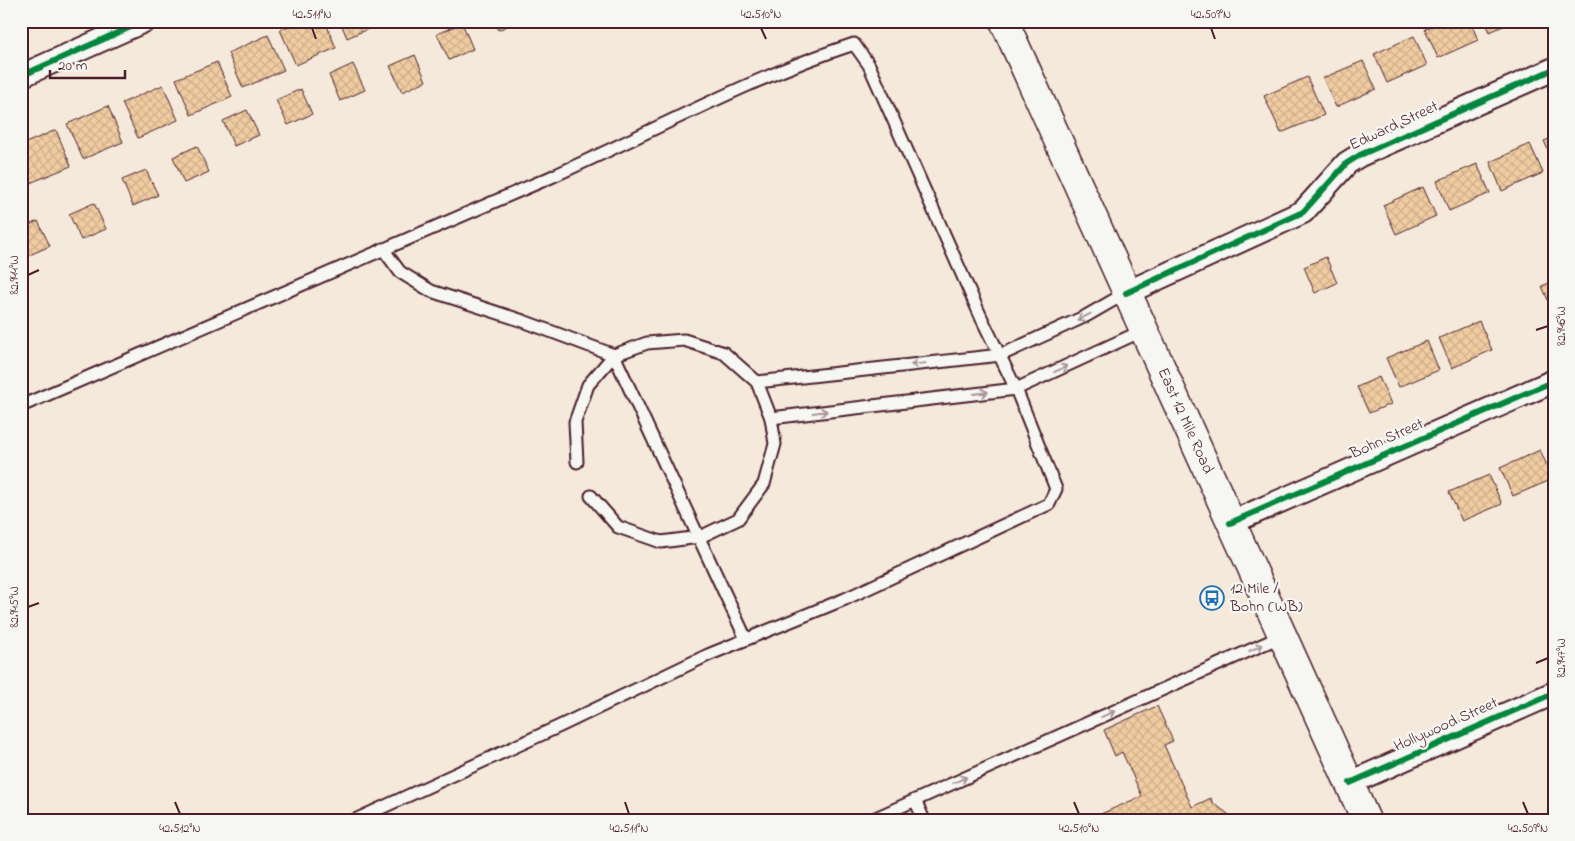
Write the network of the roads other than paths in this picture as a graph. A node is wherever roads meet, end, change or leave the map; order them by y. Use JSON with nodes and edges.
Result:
{"nodes":[{"id":1,"x":144,"y":21,"type":"edge"},
{"id":2,"x":1004,"y":21,"type":"edge"},
{"id":3,"x":1554,"y":69,"type":"edge"},
{"id":4,"x":21,"y":76,"type":"edge"},
{"id":5,"x":383,"y":249,"type":"junction"},
{"id":6,"x":1126,"y":293,"type":"junction"},
{"id":7,"x":1144,"y":330,"type":"junction"},
{"id":8,"x":614,"y":355,"type":"junction"},
{"id":9,"x":1001,"y":355,"type":"junction"},
{"id":10,"x":1554,"y":381,"type":"edge"},
{"id":11,"x":758,"y":382,"type":"junction"},
{"id":12,"x":1016,"y":389,"type":"junction"},
{"id":13,"x":21,"y":406,"type":"edge"},
{"id":14,"x":771,"y":418,"type":"junction"},
{"id":15,"x":576,"y":462,"type":"dead end"},
{"id":16,"x":591,"y":496,"type":"dead end"},
{"id":17,"x":1230,"y":523,"type":"junction"},
{"id":18,"x":700,"y":538,"type":"junction"},
{"id":19,"x":1283,"y":636,"type":"junction"},
{"id":20,"x":746,"y":640,"type":"junction"},
{"id":21,"x":1554,"y":693,"type":"edge"},
{"id":22,"x":1350,"y":783,"type":"junction"},
{"id":23,"x":915,"y":800,"type":"junction"},
{"id":24,"x":355,"y":820,"type":"edge"},
{"id":25,"x":870,"y":820,"type":"edge"},
{"id":26,"x":924,"y":820,"type":"edge"},
{"id":27,"x":1366,"y":820,"type":"edge"}],
"edges":[{"from":1,"to":4,"type":"street"},
{"from":2,"to":6,"type":"main road","name":"East 12 Mile Road"},
{"from":3,"to":6,"type":"street","name":"Edward Street"},
{"from":5,"to":8,"type":"lane"},
{"from":5,"to":9,"type":"lane"},
{"from":5,"to":13,"type":"lane"},
{"from":6,"to":7,"type":"main road","name":"East 12 Mile Road"},
{"from":6,"to":9,"type":"lane","one_way":true},
{"from":12,"to":7,"type":"lane","one_way":true},
{"from":7,"to":17,"type":"main road","name":"East 12 Mile Road"},
{"from":8,"to":11,"type":"lane"},
{"from":8,"to":15,"type":"lane"},
{"from":8,"to":18,"type":"lane"},
{"from":9,"to":11,"type":"lane","one_way":true},
{"from":9,"to":12,"type":"lane"},
{"from":10,"to":17,"type":"street","name":"Bohn Street"},
{"from":11,"to":14,"type":"lane"},
{"from":14,"to":12,"type":"lane","one_way":true},
{"from":12,"to":20,"type":"lane"},
{"from":14,"to":18,"type":"lane"},
{"from":16,"to":18,"type":"lane"},
{"from":17,"to":19,"type":"main road","name":"East 12 Mile Road"},
{"from":18,"to":20,"type":"lane"},
{"from":19,"to":22,"type":"main road","name":"East 12 Mile Road"},
{"from":23,"to":19,"type":"lane","one_way":true},
{"from":20,"to":24,"type":"lane"},
{"from":21,"to":22,"type":"street","name":"Hollywood Street"},
{"from":22,"to":27,"type":"main road","name":"East 12 Mile Road"},
{"from":23,"to":25,"type":"lane"},
{"from":23,"to":26,"type":"lane"}]}
